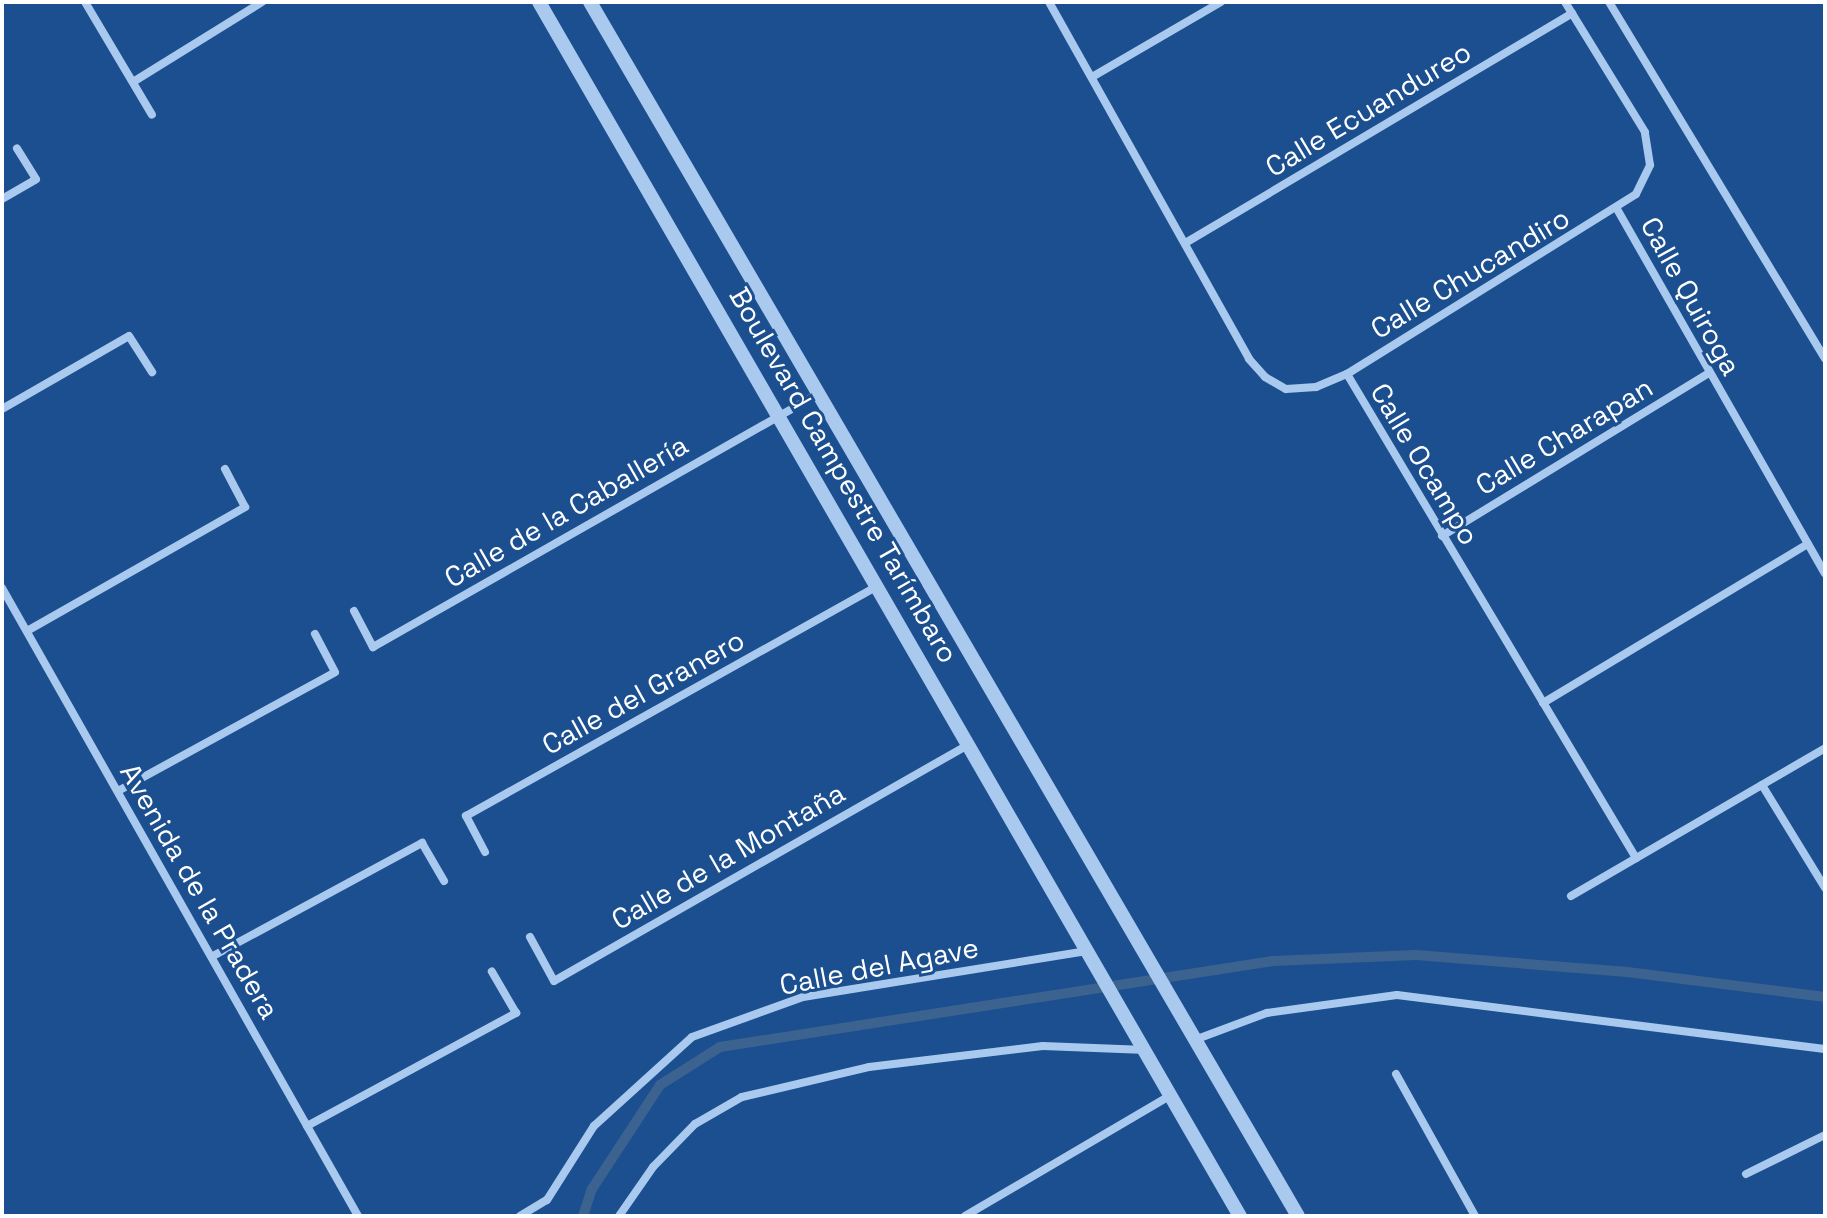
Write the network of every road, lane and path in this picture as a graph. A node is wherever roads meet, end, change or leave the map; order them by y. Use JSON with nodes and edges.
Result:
{"nodes":[{"id":1,"x":85,"y":2,"type":"edge"},
{"id":2,"x":262,"y":2,"type":"edge"},
{"id":3,"x":539,"y":2,"type":"edge"},
{"id":4,"x":590,"y":2,"type":"edge"},
{"id":5,"x":1049,"y":2,"type":"edge"},
{"id":6,"x":1221,"y":2,"type":"edge"},
{"id":7,"x":1565,"y":2,"type":"edge"},
{"id":8,"x":1609,"y":2,"type":"edge"},
{"id":9,"x":1572,"y":13,"type":"junction"},
{"id":10,"x":1092,"y":77,"type":"junction"},
{"id":11,"x":133,"y":82,"type":"junction"},
{"id":12,"x":152,"y":115,"type":"dead end"},
{"id":13,"x":17,"y":148,"type":"dead end"},
{"id":14,"x":2,"y":199,"type":"edge"},
{"id":15,"x":1617,"y":209,"type":"junction"},
{"id":16,"x":1187,"y":242,"type":"junction"},
{"id":17,"x":1825,"y":359,"type":"edge"},
{"id":18,"x":152,"y":372,"type":"dead end"},
{"id":19,"x":1709,"y":373,"type":"junction"},
{"id":20,"x":1347,"y":374,"type":"junction"},
{"id":21,"x":818,"y":394,"type":"junction"},
{"id":22,"x":2,"y":409,"type":"edge"},
{"id":23,"x":781,"y":413,"type":"junction"},
{"id":24,"x":225,"y":469,"type":"dead end"},
{"id":25,"x":1442,"y":536,"type":"junction"},
{"id":26,"x":1808,"y":544,"type":"junction"},
{"id":27,"x":1825,"y":573,"type":"edge"},
{"id":28,"x":878,"y":585,"type":"junction"},
{"id":29,"x":2,"y":588,"type":"edge"},
{"id":30,"x":354,"y":611,"type":"dead end"},
{"id":31,"x":27,"y":631,"type":"junction"},
{"id":32,"x":315,"y":634,"type":"dead end"},
{"id":33,"x":1543,"y":703,"type":"junction"},
{"id":34,"x":967,"y":745,"type":"junction"},
{"id":35,"x":1825,"y":748,"type":"edge"},
{"id":36,"x":1762,"y":785,"type":"junction"},
{"id":37,"x":118,"y":791,"type":"junction"},
{"id":38,"x":485,"y":852,"type":"dead end"},
{"id":39,"x":1636,"y":858,"type":"junction"},
{"id":40,"x":444,"y":881,"type":"dead end"},
{"id":41,"x":1825,"y":888,"type":"edge"},
{"id":42,"x":1571,"y":896,"type":"dead end"},
{"id":43,"x":530,"y":937,"type":"dead end"},
{"id":44,"x":1089,"y":951,"type":"junction"},
{"id":45,"x":213,"y":956,"type":"junction"},
{"id":46,"x":492,"y":972,"type":"dead end"},
{"id":47,"x":1197,"y":1039,"type":"junction"},
{"id":48,"x":1825,"y":1049,"type":"edge"},
{"id":49,"x":1147,"y":1050,"type":"junction"},
{"id":50,"x":1396,"y":1074,"type":"dead end"},
{"id":51,"x":1172,"y":1095,"type":"junction"},
{"id":52,"x":307,"y":1126,"type":"junction"},
{"id":53,"x":1825,"y":1135,"type":"edge"},
{"id":54,"x":1746,"y":1174,"type":"dead end"},
{"id":55,"x":358,"y":1216,"type":"edge"},
{"id":56,"x":520,"y":1216,"type":"edge"},
{"id":57,"x":619,"y":1216,"type":"edge"},
{"id":58,"x":965,"y":1216,"type":"edge"},
{"id":59,"x":1240,"y":1216,"type":"edge"},
{"id":60,"x":1298,"y":1216,"type":"edge"},
{"id":61,"x":1475,"y":1216,"type":"edge"}],
"edges":[{"from":1,"to":11,"type":"street"},
{"from":2,"to":11,"type":"street"},
{"from":3,"to":23,"type":"street","name":"Boulevard Campestre Tarímbaro"},
{"from":4,"to":21,"type":"street","name":"Boulevard Campestre Tarímbaro"},
{"from":5,"to":10,"type":"street","name":"Calle Ocampo"},
{"from":6,"to":10,"type":"street"},
{"from":7,"to":9,"type":"street","name":"Calle Quiroga"},
{"from":8,"to":17,"type":"street"},
{"from":9,"to":15,"type":"street","name":"Calle Quiroga"},
{"from":9,"to":16,"type":"street","name":"Calle Ecuandureo"},
{"from":10,"to":16,"type":"street","name":"Calle Ocampo"},
{"from":11,"to":12,"type":"street"},
{"from":13,"to":14,"type":"street"},
{"from":15,"to":19,"type":"street","name":"Calle Quiroga"},
{"from":15,"to":20,"type":"street","name":"Calle Chucandiro"},
{"from":16,"to":20,"type":"street","name":"Calle Ocampo"},
{"from":18,"to":22,"type":"street"},
{"from":19,"to":25,"type":"street","name":"Calle Charapan"},
{"from":19,"to":26,"type":"street","name":"Calle Quiroga"},
{"from":20,"to":25,"type":"street","name":"Calle Ocampo"},
{"from":21,"to":23,"type":"street","name":"Calle de la Caballería"},
{"from":21,"to":47,"type":"street","name":"Boulevard Campestre Tarímbaro"},
{"from":23,"to":28,"type":"street","name":"Boulevard Campestre Tarímbaro"},
{"from":23,"to":30,"type":"street","name":"Calle de la Caballería"},
{"from":24,"to":31,"type":"street"},
{"from":25,"to":33,"type":"street","name":"Calle Ocampo"},
{"from":26,"to":27,"type":"street","name":"Calle Quiroga"},
{"from":26,"to":33,"type":"street"},
{"from":28,"to":34,"type":"street","name":"Boulevard Campestre Tarímbaro"},
{"from":28,"to":38,"type":"street","name":"Calle del Granero"},
{"from":29,"to":31,"type":"street","name":"Avenida de la Pradera"},
{"from":31,"to":37,"type":"street","name":"Avenida de la Pradera"},
{"from":32,"to":37,"type":"street"},
{"from":33,"to":39,"type":"street","name":"Calle Ocampo"},
{"from":34,"to":43,"type":"street","name":"Calle de la Montaña"},
{"from":34,"to":44,"type":"street","name":"Boulevard Campestre Tarímbaro"},
{"from":35,"to":36,"type":"street"},
{"from":36,"to":39,"type":"street"},
{"from":36,"to":41,"type":"street"},
{"from":37,"to":45,"type":"street","name":"Avenida de la Pradera"},
{"from":39,"to":42,"type":"street"},
{"from":40,"to":45,"type":"street"},
{"from":44,"to":49,"type":"street","name":"Boulevard Campestre Tarímbaro"},
{"from":44,"to":56,"type":"street","name":"Calle del Agave"},
{"from":45,"to":52,"type":"street","name":"Avenida de la Pradera"},
{"from":46,"to":52,"type":"street"},
{"from":47,"to":48,"type":"street"},
{"from":47,"to":60,"type":"street","name":"Boulevard Campestre Tarímbaro"},
{"from":49,"to":51,"type":"street","name":"Boulevard Campestre Tarímbaro"},
{"from":49,"to":57,"type":"street"},
{"from":50,"to":61,"type":"street"},
{"from":51,"to":58,"type":"street"},
{"from":51,"to":59,"type":"street","name":"Boulevard Campestre Tarímbaro"},
{"from":52,"to":55,"type":"street","name":"Avenida de la Pradera"},
{"from":53,"to":54,"type":"street"}]}
